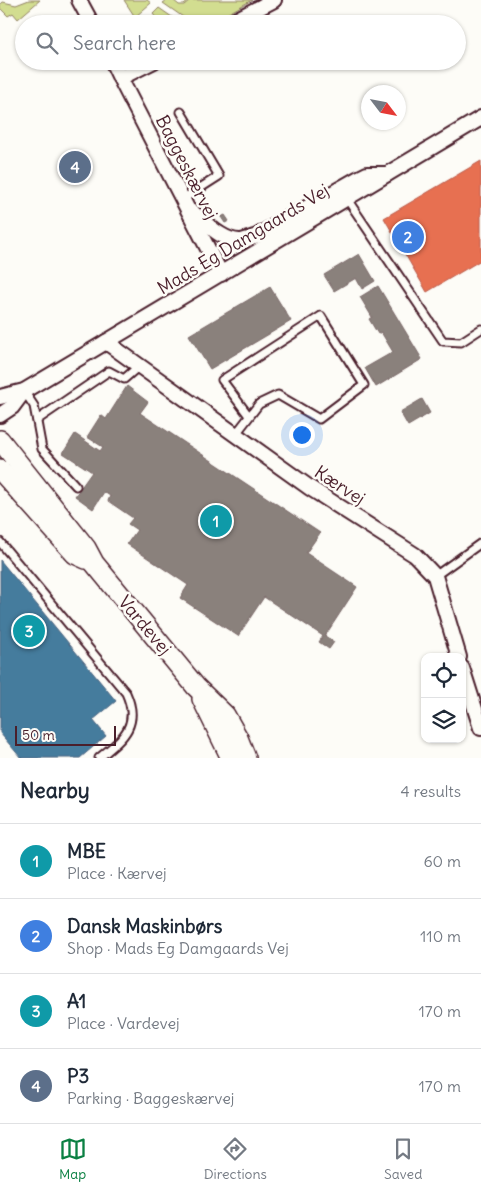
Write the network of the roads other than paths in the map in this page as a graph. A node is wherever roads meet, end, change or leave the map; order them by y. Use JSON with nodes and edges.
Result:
{"nodes":[{"id":1,"x":79,"y":0,"type":"edge"},
{"id":2,"x":272,"y":1,"type":"edge"},
{"id":3,"x":87,"y":15,"type":"edge"},
{"id":4,"x":245,"y":15,"type":"edge"},
{"id":5,"x":116,"y":70,"type":"edge"},
{"id":6,"x":136,"y":70,"type":"edge"},
{"id":7,"x":120,"y":78,"type":"junction"},
{"id":8,"x":182,"y":112,"type":"dead end"},
{"id":9,"x":481,"y":118,"type":"edge"},
{"id":10,"x":389,"y":174,"type":"junction"},
{"id":11,"x":347,"y":199,"type":"junction"},
{"id":12,"x":186,"y":205,"type":"junction"},
{"id":13,"x":221,"y":274,"type":"junction"},
{"id":14,"x":481,"y":329,"type":"edge"},
{"id":15,"x":106,"y":342,"type":"junction"},
{"id":16,"x":140,"y":366,"type":"junction"},
{"id":17,"x":24,"y":391,"type":"junction"},
{"id":18,"x":0,"y":397,"type":"edge"},
{"id":19,"x":0,"y":415,"type":"edge"},
{"id":20,"x":249,"y":416,"type":"junction"},
{"id":21,"x":37,"y":420,"type":"junction"},
{"id":22,"x":235,"y":435,"type":"junction"},
{"id":23,"x":0,"y":440,"type":"edge"},
{"id":24,"x":0,"y":470,"type":"edge"},
{"id":25,"x":76,"y":486,"type":"dead end"},
{"id":26,"x":0,"y":542,"type":"edge"},
{"id":27,"x":481,"y":543,"type":"edge"},
{"id":28,"x":94,"y":563,"type":"junction"},
{"id":29,"x":435,"y":576,"type":"junction"},
{"id":30,"x":458,"y":653,"type":"edge"},
{"id":31,"x":466,"y":681,"type":"edge"},
{"id":32,"x":196,"y":686,"type":"junction"},
{"id":33,"x":481,"y":728,"type":"edge"},
{"id":34,"x":99,"y":758,"type":"edge"},
{"id":35,"x":231,"y":758,"type":"edge"},
{"id":36,"x":246,"y":758,"type":"edge"}],
"edges":[{"from":1,"to":3,"type":"street"},
{"from":2,"to":4,"type":"street"},
{"from":5,"to":7,"type":"street","name":"Baggeskærvej"},
{"from":6,"to":7,"type":"street"},
{"from":7,"to":12,"type":"street","name":"Baggeskærvej"},
{"from":8,"to":12,"type":"lane"},
{"from":9,"to":10,"type":"street","name":"Mads Eg Damgaards Vej"},
{"from":10,"to":11,"type":"street","name":"Mads Eg Damgaards Vej"},
{"from":10,"to":12,"type":"street"},
{"from":11,"to":13,"type":"street","name":"Mads Eg Damgaards Vej"},
{"from":11,"to":14,"type":"lane"},
{"from":12,"to":13,"type":"street","name":"Baggeskærvej"},
{"from":13,"to":15,"type":"street","name":"Mads Eg Damgaards Vej"},
{"from":15,"to":16,"type":"street","name":"Kærvej"},
{"from":15,"to":17,"type":"street","name":"Mads Eg Damgaards Vej"},
{"from":16,"to":21,"type":"lane"},
{"from":16,"to":22,"type":"street","name":"Kærvej"},
{"from":17,"to":18,"type":"street","name":"Mads Eg Damgaards Vej"},
{"from":17,"to":19,"type":"street","name":"Mads Eg Damgaards Vej"},
{"from":17,"to":21,"type":"lane"},
{"from":20,"to":20,"type":"lane"},
{"from":20,"to":22,"type":"lane"},
{"from":21,"to":25,"type":"lane"},
{"from":22,"to":29,"type":"street","name":"Kærvej"},
{"from":23,"to":28,"type":"street","name":"Vardevej"},
{"from":24,"to":28,"type":"street","name":"Vardevej"},
{"from":26,"to":34,"type":"lane"},
{"from":27,"to":29,"type":"lane"},
{"from":28,"to":32,"type":"street","name":"Vardevej"},
{"from":29,"to":30,"type":"street","name":"Kærvej"},
{"from":31,"to":33,"type":"street"},
{"from":32,"to":35,"type":"street","name":"Vardevej"},
{"from":32,"to":36,"type":"street","name":"Vardevej"}]}
